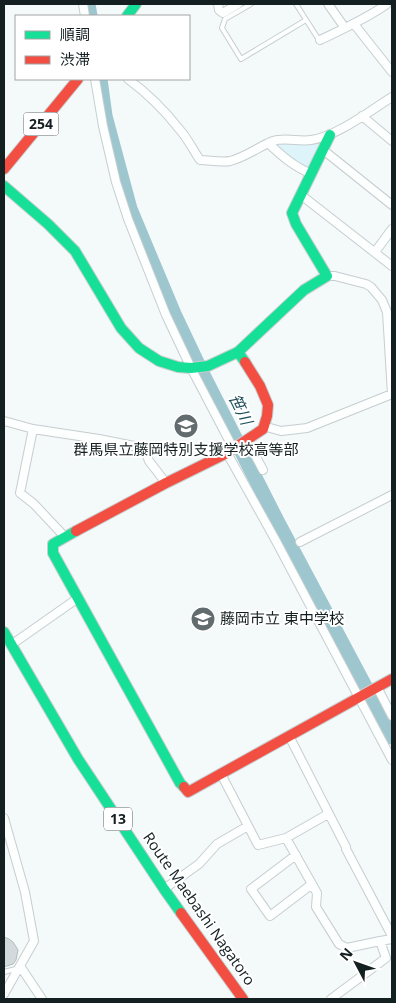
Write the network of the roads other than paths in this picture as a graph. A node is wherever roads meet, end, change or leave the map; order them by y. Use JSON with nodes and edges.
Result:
{"nodes":[{"id":1,"x":128,"y":4,"type":"edge"},
{"id":2,"x":136,"y":4,"type":"edge"},
{"id":3,"x":144,"y":4,"type":"edge"},
{"id":4,"x":218,"y":4,"type":"edge"},
{"id":5,"x":238,"y":4,"type":"edge"},
{"id":6,"x":251,"y":4,"type":"edge"},
{"id":7,"x":296,"y":4,"type":"edge"},
{"id":8,"x":328,"y":4,"type":"edge"},
{"id":9,"x":387,"y":4,"type":"edge"},
{"id":10,"x":122,"y":15,"type":"edge"},
{"id":11,"x":128,"y":15,"type":"edge"},
{"id":12,"x":133,"y":15,"type":"edge"},
{"id":13,"x":306,"y":20,"type":"junction"},
{"id":14,"x":354,"y":24,"type":"junction"},
{"id":15,"x":345,"y":28,"type":"junction"},
{"id":16,"x":320,"y":40,"type":"joint"},
{"id":17,"x":392,"y":71,"type":"edge"},
{"id":18,"x":77,"y":80,"type":"edge"},
{"id":19,"x":95,"y":80,"type":"edge"},
{"id":20,"x":129,"y":80,"type":"edge"},
{"id":21,"x":392,"y":97,"type":"edge"},
{"id":22,"x":362,"y":116,"type":"junction"},
{"id":23,"x":330,"y":135,"type":"junction"},
{"id":24,"x":392,"y":141,"type":"edge"},
{"id":25,"x":268,"y":143,"type":"junction"},
{"id":26,"x":322,"y":149,"type":"junction"},
{"id":27,"x":4,"y":170,"type":"edge"},
{"id":28,"x":312,"y":174,"type":"junction"},
{"id":29,"x":4,"y":186,"type":"edge"},
{"id":30,"x":301,"y":195,"type":"junction"},
{"id":31,"x":392,"y":205,"type":"edge"},
{"id":32,"x":392,"y":230,"type":"edge"},
{"id":33,"x":375,"y":252,"type":"junction"},
{"id":34,"x":392,"y":266,"type":"edge"},
{"id":35,"x":326,"y":276,"type":"junction"},
{"id":36,"x":238,"y":352,"type":"junction"},
{"id":37,"x":391,"y":357,"type":"edge"},
{"id":38,"x":195,"y":367,"type":"junction"},
{"id":39,"x":392,"y":395,"type":"edge"},
{"id":40,"x":4,"y":421,"type":"edge"},
{"id":41,"x":263,"y":426,"type":"junction"},
{"id":42,"x":33,"y":429,"type":"junction"},
{"id":43,"x":247,"y":440,"type":"junction"},
{"id":44,"x":230,"y":450,"type":"junction"},
{"id":45,"x":263,"y":470,"type":"dead end"},
{"id":46,"x":166,"y":483,"type":"junction"},
{"id":47,"x":392,"y":495,"type":"edge"},
{"id":48,"x":65,"y":537,"type":"junction"},
{"id":49,"x":300,"y":542,"type":"dead end"},
{"id":50,"x":78,"y":598,"type":"junction"},
{"id":51,"x":4,"y":632,"type":"edge"},
{"id":52,"x":11,"y":645,"type":"junction"},
{"id":53,"x":392,"y":679,"type":"edge"},
{"id":54,"x":369,"y":692,"type":"junction"},
{"id":55,"x":392,"y":716,"type":"edge"},
{"id":56,"x":288,"y":736,"type":"junction"},
{"id":57,"x":392,"y":760,"type":"edge"},
{"id":58,"x":221,"y":774,"type":"junction"},
{"id":59,"x":328,"y":814,"type":"junction"},
{"id":60,"x":4,"y":818,"type":"edge"},
{"id":61,"x":248,"y":826,"type":"junction"},
{"id":62,"x":286,"y":838,"type":"junction"},
{"id":63,"x":296,"y":855,"type":"junction"},
{"id":64,"x":312,"y":884,"type":"junction"},
{"id":65,"x":164,"y":889,"type":"junction"},
{"id":66,"x":392,"y":938,"type":"edge"},
{"id":67,"x":380,"y":941,"type":"junction"},
{"id":68,"x":20,"y":967,"type":"junction"},
{"id":69,"x":4,"y":972,"type":"edge"},
{"id":70,"x":4,"y":994,"type":"edge"},
{"id":71,"x":42,"y":999,"type":"edge"},
{"id":72,"x":244,"y":999,"type":"edge"},
{"id":73,"x":331,"y":999,"type":"edge"}],
"edges":[{"from":1,"to":10,"type":"street"},
{"from":2,"to":11,"type":"main road"},
{"from":3,"to":12,"type":"street"},
{"from":4,"to":5,"type":"street"},
{"from":6,"to":13,"type":"lane"},
{"from":7,"to":13,"type":"lane"},
{"from":8,"to":15,"type":"street"},
{"from":9,"to":14,"type":"street"},
{"from":13,"to":16,"type":"lane"},
{"from":14,"to":15,"type":"street"},
{"from":14,"to":17,"type":"street"},
{"from":15,"to":16,"type":"street"},
{"from":18,"to":27,"type":"main road","number":"254"},
{"from":19,"to":38,"type":"street"},
{"from":20,"to":25,"type":"street"},
{"from":21,"to":22,"type":"street"},
{"from":22,"to":23,"type":"street"},
{"from":22,"to":24,"type":"street"},
{"from":23,"to":25,"type":"street"},
{"from":23,"to":26,"type":"main road"},
{"from":25,"to":28,"type":"street"},
{"from":26,"to":28,"type":"main road"},
{"from":26,"to":31,"type":"street"},
{"from":28,"to":30,"type":"main road"},
{"from":29,"to":38,"type":"main road"},
{"from":30,"to":33,"type":"street"},
{"from":30,"to":35,"type":"main road"},
{"from":32,"to":33,"type":"street"},
{"from":33,"to":34,"type":"street"},
{"from":35,"to":36,"type":"main road"},
{"from":35,"to":37,"type":"street"},
{"from":36,"to":38,"type":"main road"},
{"from":36,"to":41,"type":"main road"},
{"from":37,"to":39,"type":"street"},
{"from":38,"to":44,"type":"street"},
{"from":39,"to":41,"type":"street"},
{"from":40,"to":42,"type":"street"},
{"from":41,"to":43,"type":"main road"},
{"from":42,"to":46,"type":"street"},
{"from":42,"to":48,"type":"street"},
{"from":43,"to":44,"type":"main road"},
{"from":43,"to":45,"type":"street"},
{"from":44,"to":46,"type":"main road"},
{"from":44,"to":54,"type":"street"},
{"from":46,"to":48,"type":"main road"},
{"from":47,"to":49,"type":"street"},
{"from":48,"to":50,"type":"main road"},
{"from":50,"to":52,"type":"street"},
{"from":50,"to":58,"type":"main road"},
{"from":51,"to":52,"type":"main road","name":"Route Maebashi Nagatoro","number":"13"},
{"from":52,"to":65,"type":"main road","name":"Route Maebashi Nagatoro","number":"13"},
{"from":53,"to":54,"type":"main road"},
{"from":54,"to":55,"type":"street"},
{"from":54,"to":56,"type":"main road"},
{"from":54,"to":57,"type":"street"},
{"from":56,"to":58,"type":"main road"},
{"from":56,"to":59,"type":"street"},
{"from":58,"to":61,"type":"street"},
{"from":59,"to":62,"type":"street"},
{"from":59,"to":66,"type":"street"},
{"from":60,"to":68,"type":"street"},
{"from":61,"to":62,"type":"street"},
{"from":61,"to":65,"type":"street"},
{"from":62,"to":63,"type":"street"},
{"from":63,"to":64,"type":"street"},
{"from":63,"to":64,"type":"street"},
{"from":64,"to":67,"type":"street"},
{"from":65,"to":72,"type":"main road","name":"Route Maebashi Nagatoro","number":"13"},
{"from":66,"to":67,"type":"street"},
{"from":67,"to":73,"type":"street"},
{"from":68,"to":69,"type":"lane"},
{"from":68,"to":70,"type":"street"},
{"from":68,"to":71,"type":"street"}]}
